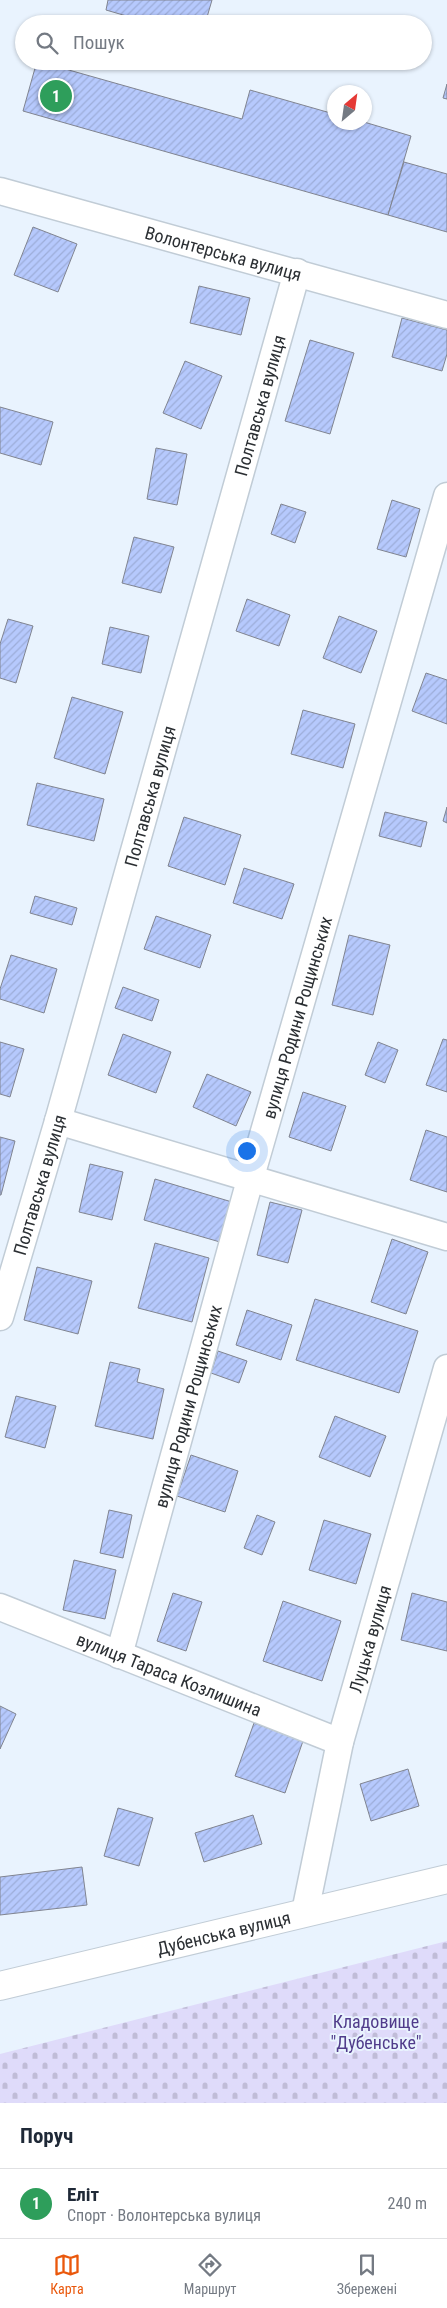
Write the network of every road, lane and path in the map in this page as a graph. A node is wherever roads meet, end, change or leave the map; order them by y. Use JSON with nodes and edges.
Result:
{"nodes":[{"id":1,"x":0,"y":191,"type":"edge"},
{"id":2,"x":297,"y":272,"type":"junction"},
{"id":3,"x":447,"y":315,"type":"edge"},
{"id":4,"x":447,"y":496,"type":"edge"},
{"id":5,"x":58,"y":1121,"type":"junction"},
{"id":6,"x":250,"y":1180,"type":"junction"},
{"id":7,"x":447,"y":1237,"type":"edge"},
{"id":8,"x":0,"y":1317,"type":"edge"},
{"id":9,"x":447,"y":1368,"type":"edge"},
{"id":10,"x":0,"y":1607,"type":"edge"},
{"id":11,"x":119,"y":1655,"type":"junction"},
{"id":12,"x":340,"y":1742,"type":"junction"},
{"id":13,"x":447,"y":1879,"type":"edge"},
{"id":14,"x":305,"y":1912,"type":"junction"},
{"id":15,"x":0,"y":1986,"type":"edge"}],
"edges":[{"from":1,"to":2,"type":"street","name":"Волонтерська вулиця"},
{"from":2,"to":3,"type":"street","name":"Волонтерська вулиця"},
{"from":2,"to":5,"type":"street","name":"Полтавська вулиця"},
{"from":4,"to":6,"type":"street","name":"вулиця Родини Рощинських"},
{"from":5,"to":6,"type":"street"},
{"from":5,"to":8,"type":"street","name":"Полтавська вулиця"},
{"from":6,"to":7,"type":"street"},
{"from":6,"to":11,"type":"street","name":"вулиця Родини Рощинських"},
{"from":9,"to":12,"type":"street","name":"Луцька вулиця"},
{"from":10,"to":11,"type":"street","name":"вулиця Тараса Козлишина"},
{"from":11,"to":12,"type":"street","name":"вулиця Тараса Козлишина"},
{"from":12,"to":14,"type":"street","name":"Луцька вулиця"},
{"from":13,"to":14,"type":"main road","name":"Дубенська вулиця"},
{"from":14,"to":15,"type":"main road","name":"Дубенська вулиця"}]}
